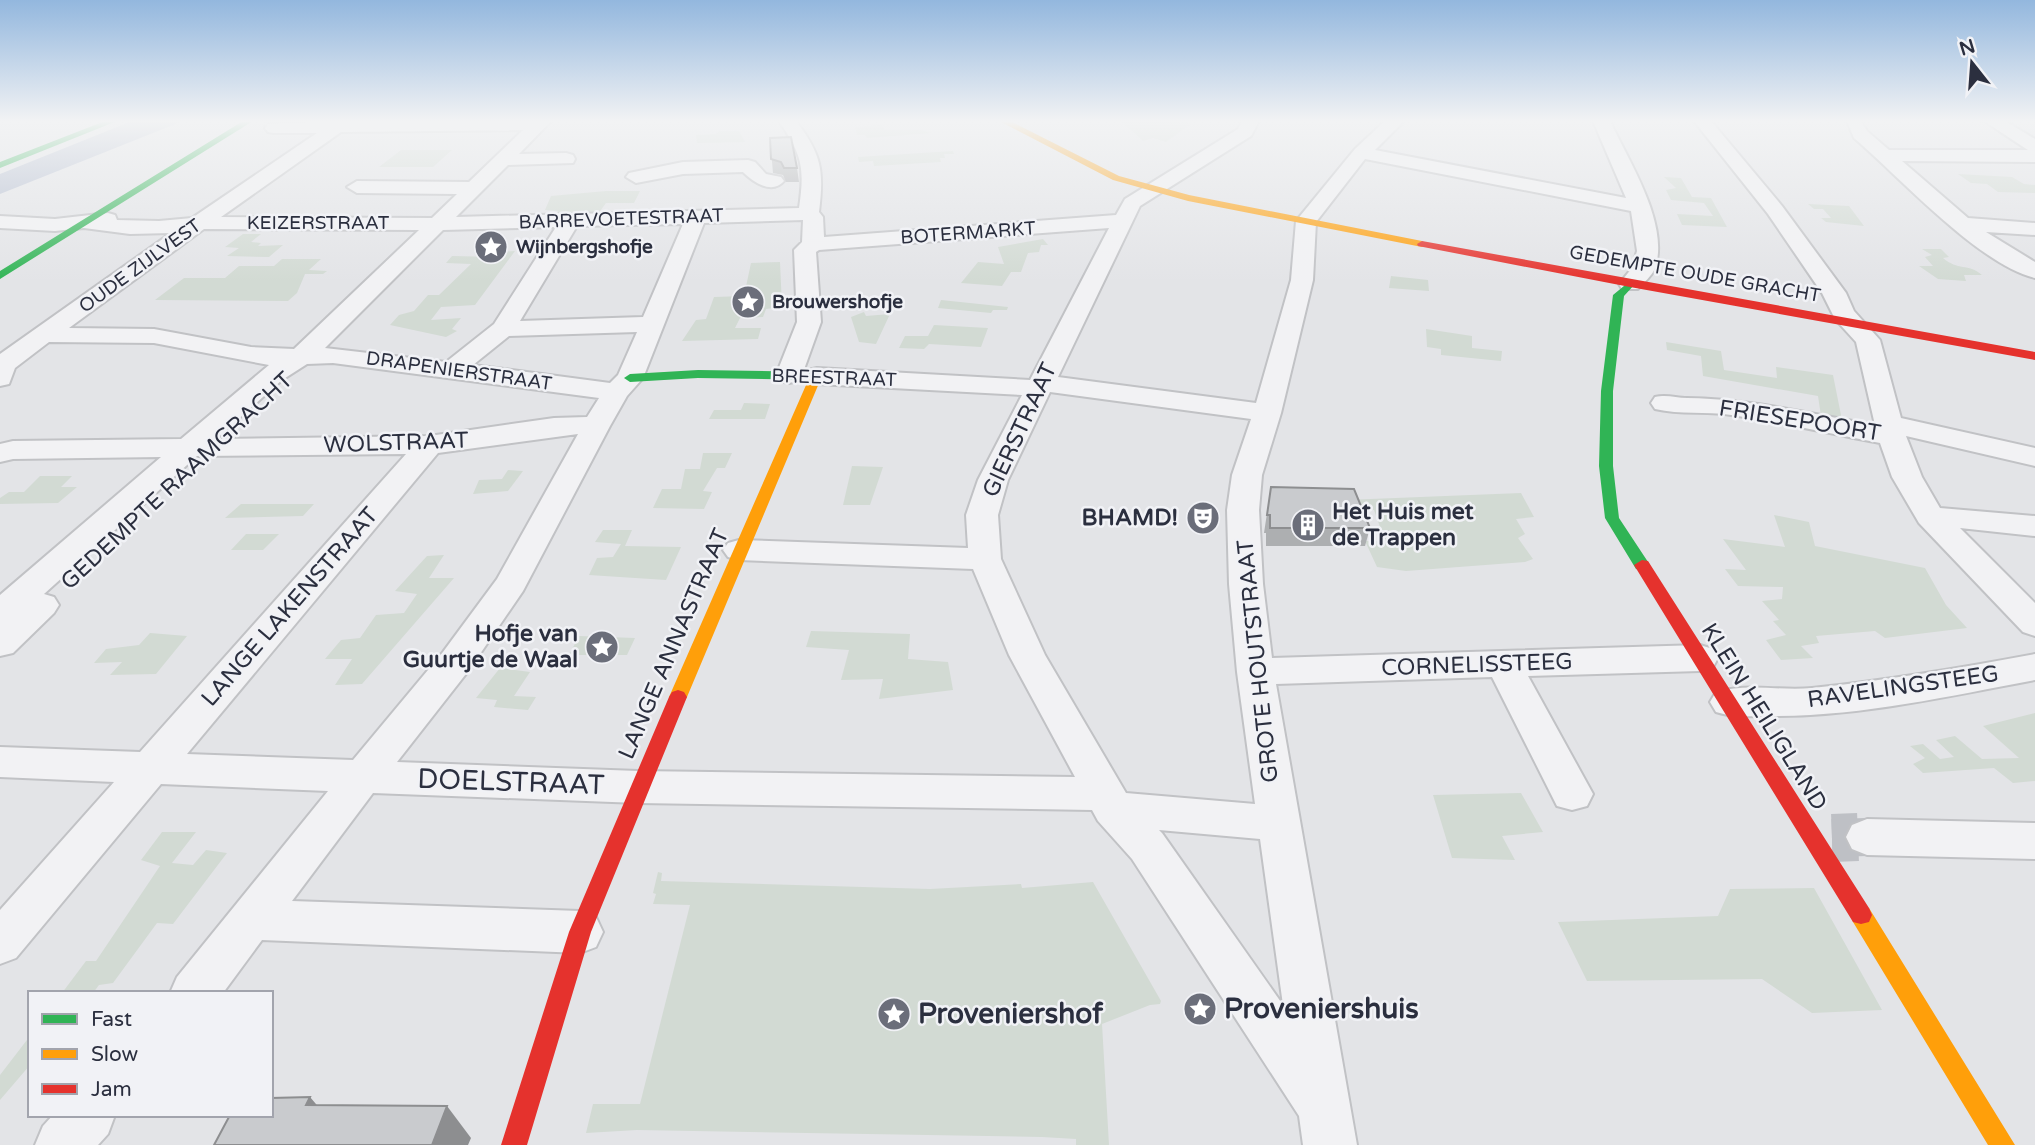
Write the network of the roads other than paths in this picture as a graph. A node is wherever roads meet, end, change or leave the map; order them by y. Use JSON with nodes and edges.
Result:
{"nodes":[{"id":1,"x":165,"y":174,"type":"edge"},
{"id":2,"x":270,"y":174,"type":"edge"},
{"id":3,"x":489,"y":174,"type":"edge"},
{"id":4,"x":649,"y":174,"type":"edge"},
{"id":5,"x":756,"y":174,"type":"edge"},
{"id":6,"x":813,"y":174,"type":"edge"},
{"id":7,"x":1109,"y":174,"type":"edge"},
{"id":8,"x":1176,"y":174,"type":"edge"},
{"id":9,"x":1343,"y":174,"type":"edge"},
{"id":10,"x":1471,"y":174,"type":"edge"},
{"id":11,"x":1625,"y":174,"type":"edge"},
{"id":12,"x":1746,"y":174,"type":"edge"},
{"id":13,"x":1908,"y":174,"type":"edge"},
{"id":14,"x":636,"y":177,"type":"dead end"},
{"id":15,"x":774,"y":181,"type":"dead end"},
{"id":16,"x":1159,"y":185,"type":"junction"},
{"id":17,"x":356,"y":187,"type":"dead end"},
{"id":18,"x":475,"y":188,"type":"junction"},
{"id":19,"x":1640,"y":207,"type":"junction"},
{"id":20,"x":570,"y":221,"type":"junction"},
{"id":21,"x":1124,"y":221,"type":"junction"},
{"id":22,"x":1306,"y":221,"type":"junction"},
{"id":23,"x":0,"y":222,"type":"edge"},
{"id":24,"x":89,"y":222,"type":"junction"},
{"id":25,"x":200,"y":223,"type":"junction"},
{"id":26,"x":435,"y":224,"type":"junction"},
{"id":27,"x":1964,"y":225,"type":"junction"},
{"id":28,"x":692,"y":227,"type":"junction"},
{"id":29,"x":2035,"y":229,"type":"edge"},
{"id":30,"x":812,"y":231,"type":"junction"},
{"id":31,"x":2035,"y":271,"type":"edge"},
{"id":32,"x":0,"y":276,"type":"edge"},
{"id":33,"x":1630,"y":284,"type":"junction"},
{"id":34,"x":652,"y":324,"type":"junction"},
{"id":35,"x":1853,"y":324,"type":"junction"},
{"id":36,"x":503,"y":329,"type":"junction"},
{"id":37,"x":46,"y":335,"type":"junction"},
{"id":38,"x":302,"y":356,"type":"junction"},
{"id":39,"x":2035,"y":356,"type":"edge"},
{"id":40,"x":453,"y":369,"type":"junction"},
{"id":41,"x":789,"y":375,"type":"junction"},
{"id":42,"x":817,"y":376,"type":"junction"},
{"id":43,"x":0,"y":378,"type":"edge"},
{"id":44,"x":623,"y":385,"type":"junction"},
{"id":45,"x":1039,"y":386,"type":"junction"},
{"id":46,"x":1665,"y":403,"type":"dead end"},
{"id":47,"x":1267,"y":413,"type":"junction"},
{"id":48,"x":596,"y":426,"type":"junction"},
{"id":49,"x":1890,"y":430,"type":"junction"},
{"id":50,"x":429,"y":445,"type":"junction"},
{"id":51,"x":207,"y":446,"type":"junction"},
{"id":52,"x":0,"y":453,"type":"edge"},
{"id":53,"x":2035,"y":457,"type":"edge"},
{"id":54,"x":1930,"y":516,"type":"junction"},
{"id":55,"x":2035,"y":526,"type":"edge"},
{"id":56,"x":738,"y":550,"type":"junction"},
{"id":57,"x":985,"y":559,"type":"junction"},
{"id":58,"x":0,"y":614,"type":"edge"},
{"id":59,"x":2035,"y":624,"type":"edge"},
{"id":60,"x":0,"y":643,"type":"edge"},
{"id":61,"x":1700,"y":657,"type":"junction"},
{"id":62,"x":1503,"y":664,"type":"junction"},
{"id":63,"x":2035,"y":667,"type":"edge"},
{"id":64,"x":1255,"y":672,"type":"junction"},
{"id":65,"x":1729,"y":702,"type":"junction"},
{"id":66,"x":0,"y":762,"type":"edge"},
{"id":67,"x":151,"y":769,"type":"junction"},
{"id":68,"x":362,"y":777,"type":"junction"},
{"id":69,"x":638,"y":787,"type":"junction"},
{"id":70,"x":1572,"y":794,"type":"dead end"},
{"id":71,"x":1109,"y":802,"type":"junction"},
{"id":72,"x":1278,"y":823,"type":"junction"},
{"id":73,"x":1837,"y":837,"type":"junction"},
{"id":74,"x":2035,"y":841,"type":"edge"},
{"id":75,"x":253,"y":920,"type":"junction"},
{"id":76,"x":580,"y":932,"type":"junction"},
{"id":77,"x":0,"y":943,"type":"edge"},
{"id":78,"x":196,"y":991,"type":"edge"},
{"id":79,"x":87,"y":1117,"type":"edge"},
{"id":80,"x":1326,"y":1125,"type":"edge"},
{"id":81,"x":62,"y":1145,"type":"edge"},
{"id":82,"x":514,"y":1145,"type":"edge"},
{"id":83,"x":2002,"y":1145,"type":"edge"}],
"edges":[{"from":1,"to":24,"type":"street"},
{"from":2,"to":25,"type":"street","name":"OUDE ZIJLVEST"},
{"from":3,"to":18,"type":"street","name":"GEDEMPTE RAAMGRACHT"},
{"from":4,"to":14,"type":"street"},
{"from":5,"to":15,"type":"street"},
{"from":6,"to":30,"type":"street"},
{"from":7,"to":16,"type":"street","name":"GEDEMPTE OUDE GRACHT"},
{"from":8,"to":16,"type":"street","name":"GIERSTRAAT"},
{"from":9,"to":22,"type":"street"},
{"from":10,"to":19,"type":"street"},
{"from":11,"to":19,"type":"street"},
{"from":12,"to":35,"type":"street"},
{"from":13,"to":27,"type":"street"},
{"from":16,"to":21,"type":"street","name":"GIERSTRAAT"},
{"from":16,"to":22,"type":"street","name":"GEDEMPTE OUDE GRACHT"},
{"from":17,"to":18,"type":"street"},
{"from":18,"to":26,"type":"street","name":"GEDEMPTE RAAMGRACHT"},
{"from":19,"to":33,"type":"street"},
{"from":20,"to":26,"type":"street","name":"BARREVOETESTRAAT"},
{"from":20,"to":28,"type":"street","name":"BARREVOETESTRAAT"},
{"from":20,"to":36,"type":"street"},
{"from":21,"to":30,"type":"street","name":"BOTERMARKT"},
{"from":21,"to":45,"type":"street","name":"GIERSTRAAT"},
{"from":22,"to":33,"type":"street","name":"GEDEMPTE OUDE GRACHT"},
{"from":22,"to":47,"type":"street","name":"GROTE HOUTSTRAAT"},
{"from":23,"to":24,"type":"street","name":"KEIZERSTRAAT"},
{"from":24,"to":25,"type":"street","name":"KEIZERSTRAAT"},
{"from":24,"to":32,"type":"street"},
{"from":25,"to":26,"type":"street","name":"KEIZERSTRAAT"},
{"from":25,"to":37,"type":"street","name":"OUDE ZIJLVEST"},
{"from":26,"to":38,"type":"street","name":"GEDEMPTE RAAMGRACHT"},
{"from":27,"to":29,"type":"street"},
{"from":27,"to":31,"type":"street"},
{"from":28,"to":30,"type":"street","name":"BARREVOETESTRAAT"},
{"from":28,"to":34,"type":"street"},
{"from":30,"to":41,"type":"street"},
{"from":33,"to":35,"type":"street","name":"GEDEMPTE OUDE GRACHT"},
{"from":33,"to":61,"type":"street","name":"KLEIN HEILIGLAND"},
{"from":34,"to":36,"type":"street"},
{"from":34,"to":44,"type":"street"},
{"from":35,"to":39,"type":"street","name":"GEDEMPTE OUDE GRACHT"},
{"from":35,"to":49,"type":"street"},
{"from":36,"to":40,"type":"street"},
{"from":37,"to":38,"type":"street","name":"DRAPENIERSTRAAT"},
{"from":37,"to":43,"type":"street","name":"OUDE ZIJLVEST"},
{"from":38,"to":40,"type":"street","name":"DRAPENIERSTRAAT"},
{"from":38,"to":51,"type":"street","name":"GEDEMPTE RAAMGRACHT"},
{"from":40,"to":44,"type":"street","name":"DRAPENIERSTRAAT"},
{"from":41,"to":42,"type":"street","name":"BREESTRAAT"},
{"from":41,"to":44,"type":"street","name":"BREESTRAAT"},
{"from":42,"to":45,"type":"street","name":"BREESTRAAT"},
{"from":42,"to":56,"type":"street","name":"LANGE ANNASTRAAT"},
{"from":44,"to":48,"type":"street"},
{"from":45,"to":47,"type":"street","name":"BREESTRAAT"},
{"from":45,"to":57,"type":"street","name":"GIERSTRAAT"},
{"from":46,"to":49,"type":"street","name":"FRIESEPOORT"},
{"from":47,"to":64,"type":"street","name":"GROTE HOUTSTRAAT"},
{"from":48,"to":50,"type":"street","name":"WOLSTRAAT"},
{"from":48,"to":68,"type":"street"},
{"from":49,"to":53,"type":"street"},
{"from":49,"to":54,"type":"street"},
{"from":50,"to":51,"type":"street","name":"WOLSTRAAT"},
{"from":50,"to":67,"type":"street","name":"LANGE LAKENSTRAAT"},
{"from":51,"to":52,"type":"street","name":"WOLSTRAAT"},
{"from":51,"to":58,"type":"street","name":"GEDEMPTE RAAMGRACHT"},
{"from":51,"to":60,"type":"street","name":"GEDEMPTE RAAMGRACHT"},
{"from":54,"to":55,"type":"street"},
{"from":54,"to":59,"type":"street"},
{"from":56,"to":57,"type":"street"},
{"from":56,"to":69,"type":"street","name":"LANGE ANNASTRAAT"},
{"from":57,"to":71,"type":"street","name":"GIERSTRAAT"},
{"from":61,"to":62,"type":"street","name":"CORNELISSTEEG"},
{"from":61,"to":65,"type":"street","name":"KLEIN HEILIGLAND"},
{"from":62,"to":64,"type":"street","name":"CORNELISSTEEG"},
{"from":62,"to":70,"type":"street"},
{"from":63,"to":65,"type":"street","name":"RAVELINGSTEEG"},
{"from":64,"to":72,"type":"street","name":"GROTE HOUTSTRAAT"},
{"from":65,"to":73,"type":"street","name":"KLEIN HEILIGLAND"},
{"from":66,"to":67,"type":"street","name":"DOELSTRAAT"},
{"from":67,"to":68,"type":"street","name":"DOELSTRAAT"},
{"from":67,"to":77,"type":"street","name":"LANGE LAKENSTRAAT"},
{"from":68,"to":69,"type":"street","name":"DOELSTRAAT"},
{"from":68,"to":75,"type":"street"},
{"from":69,"to":71,"type":"street","name":"DOELSTRAAT"},
{"from":69,"to":76,"type":"street","name":"LANGE ANNASTRAAT"},
{"from":71,"to":72,"type":"street"},
{"from":71,"to":80,"type":"street","name":"GROTE HOUTSTRAAT"},
{"from":72,"to":80,"type":"street","name":"GROTE HOUTSTRAAT"},
{"from":73,"to":74,"type":"street"},
{"from":73,"to":83,"type":"street","name":"KLEIN HEILIGLAND"},
{"from":75,"to":76,"type":"street"},
{"from":75,"to":78,"type":"street"},
{"from":76,"to":82,"type":"street","name":"LANGE ANNASTRAAT"},
{"from":79,"to":81,"type":"street"}]}
